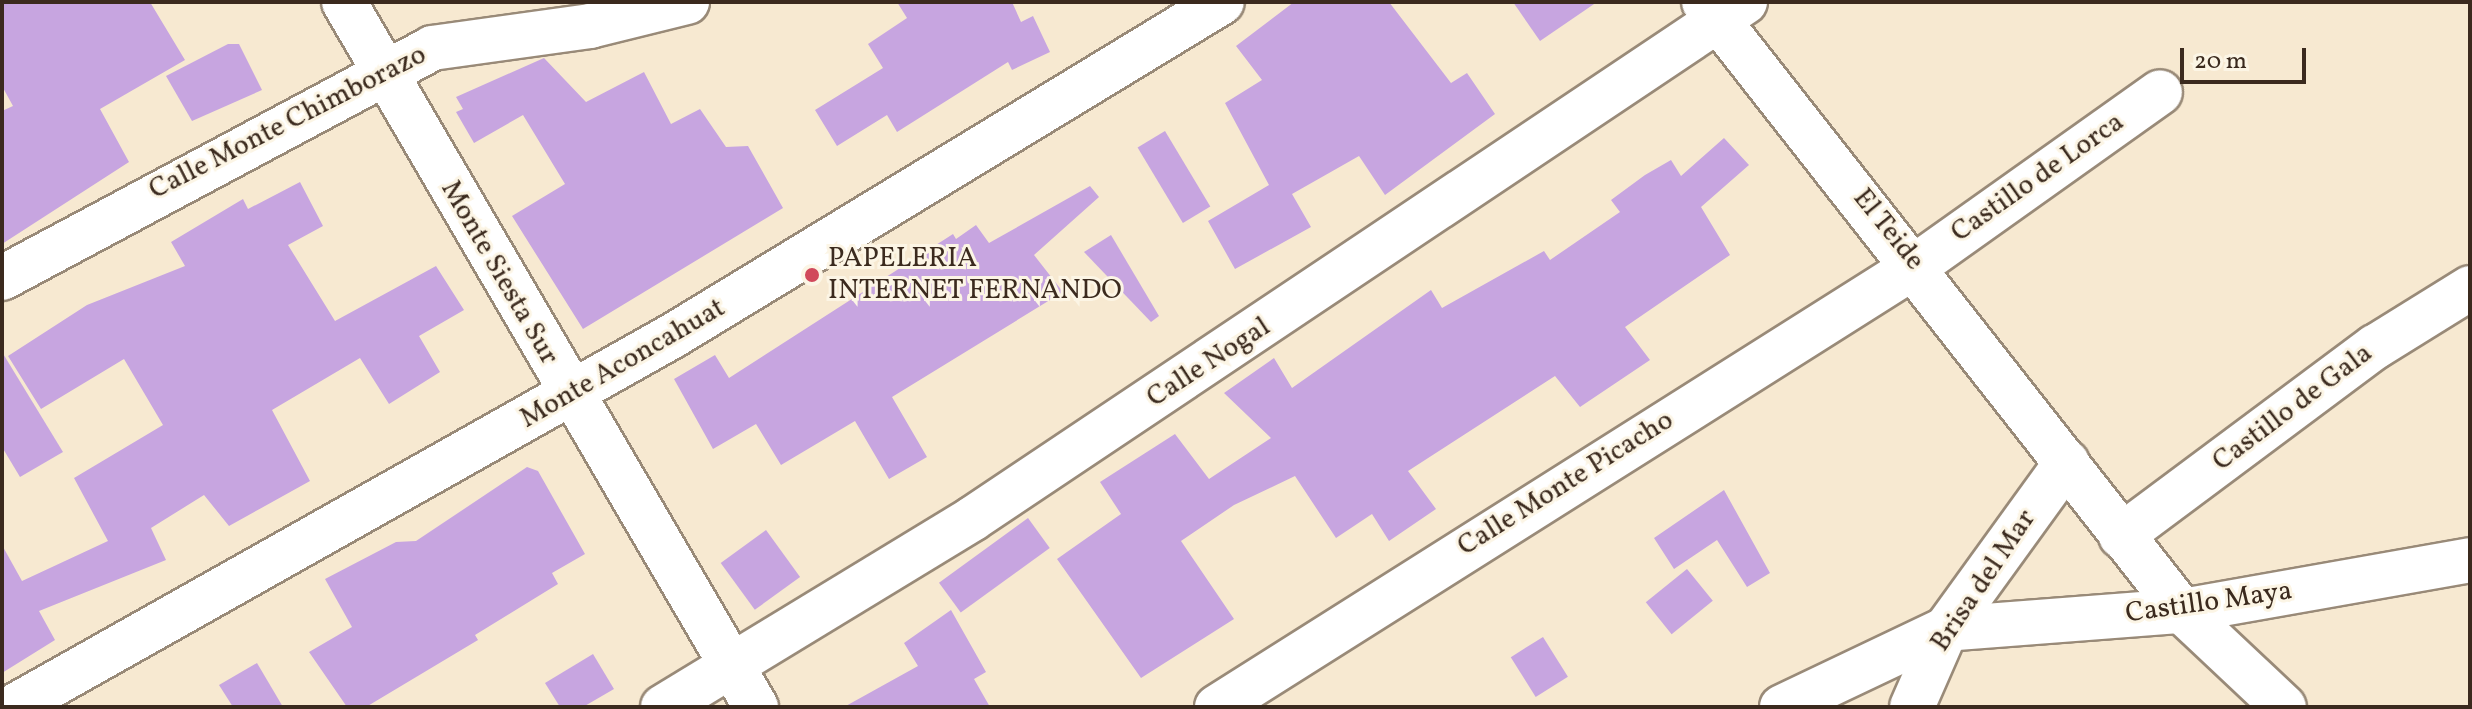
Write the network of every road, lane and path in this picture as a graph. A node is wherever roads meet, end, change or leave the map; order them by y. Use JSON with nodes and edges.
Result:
{"nodes":[{"id":1,"x":344,"y":2,"type":"edge"},
{"id":2,"x":687,"y":2,"type":"edge"},
{"id":3,"x":1222,"y":2,"type":"edge"},
{"id":4,"x":1723,"y":9,"type":"edge"},
{"id":5,"x":382,"y":69,"type":"junction"},
{"id":6,"x":2160,"y":92,"type":"dead end"},
{"id":7,"x":1917,"y":265,"type":"junction"},
{"id":8,"x":2,"y":278,"type":"edge"},
{"id":9,"x":2470,"y":288,"type":"edge"},
{"id":10,"x":570,"y":396,"type":"junction"},
{"id":11,"x":2067,"y":462,"type":"junction"},
{"id":12,"x":2121,"y":536,"type":"junction"},
{"id":13,"x":2470,"y":560,"type":"edge"},
{"id":14,"x":2182,"y":611,"type":"junction"},
{"id":15,"x":1946,"y":629,"type":"junction"},
{"id":16,"x":728,"y":666,"type":"junction"},
{"id":17,"x":13,"y":707,"type":"edge"},
{"id":18,"x":663,"y":707,"type":"edge"},
{"id":19,"x":756,"y":707,"type":"edge"},
{"id":20,"x":1217,"y":707,"type":"edge"},
{"id":21,"x":1782,"y":707,"type":"edge"},
{"id":22,"x":1912,"y":707,"type":"edge"},
{"id":23,"x":2284,"y":707,"type":"edge"}],
"edges":[{"from":1,"to":5,"type":"street","name":"Monte Siesta Sur"},
{"from":2,"to":5,"type":"street","name":"Calle Monte Chimborazo"},
{"from":3,"to":10,"type":"street","name":"Monte Aconcahuat"},
{"from":4,"to":7,"type":"street","name":"El Teide"},
{"from":4,"to":16,"type":"street","name":"Calle Nogal"},
{"from":5,"to":8,"type":"street","name":"Calle Monte Chimborazo"},
{"from":5,"to":10,"type":"street","name":"Monte Siesta Sur"},
{"from":6,"to":7,"type":"street","name":"Castillo de Lorca"},
{"from":7,"to":11,"type":"street","name":"El Teide"},
{"from":7,"to":20,"type":"street","name":"Calle Monte Picacho"},
{"from":9,"to":12,"type":"street","name":"Castillo de Gala"},
{"from":10,"to":16,"type":"street","name":"Monte Siesta Sur"},
{"from":10,"to":17,"type":"street","name":"Monte Aconcahuat"},
{"from":11,"to":12,"type":"street","name":"El Teide"},
{"from":11,"to":15,"type":"street","name":"Brisa del Mar"},
{"from":12,"to":14,"type":"street","name":"El Teide"},
{"from":13,"to":14,"type":"street","name":"Castillo Maya"},
{"from":14,"to":15,"type":"street","name":"Castillo Maya"},
{"from":14,"to":23,"type":"street","name":"El Teide"},
{"from":15,"to":21,"type":"street"},
{"from":15,"to":22,"type":"street","name":"Brisa del Mar"},
{"from":16,"to":18,"type":"street","name":"Calle Nogal"},
{"from":16,"to":19,"type":"street","name":"Monte Siesta Sur"}]}
